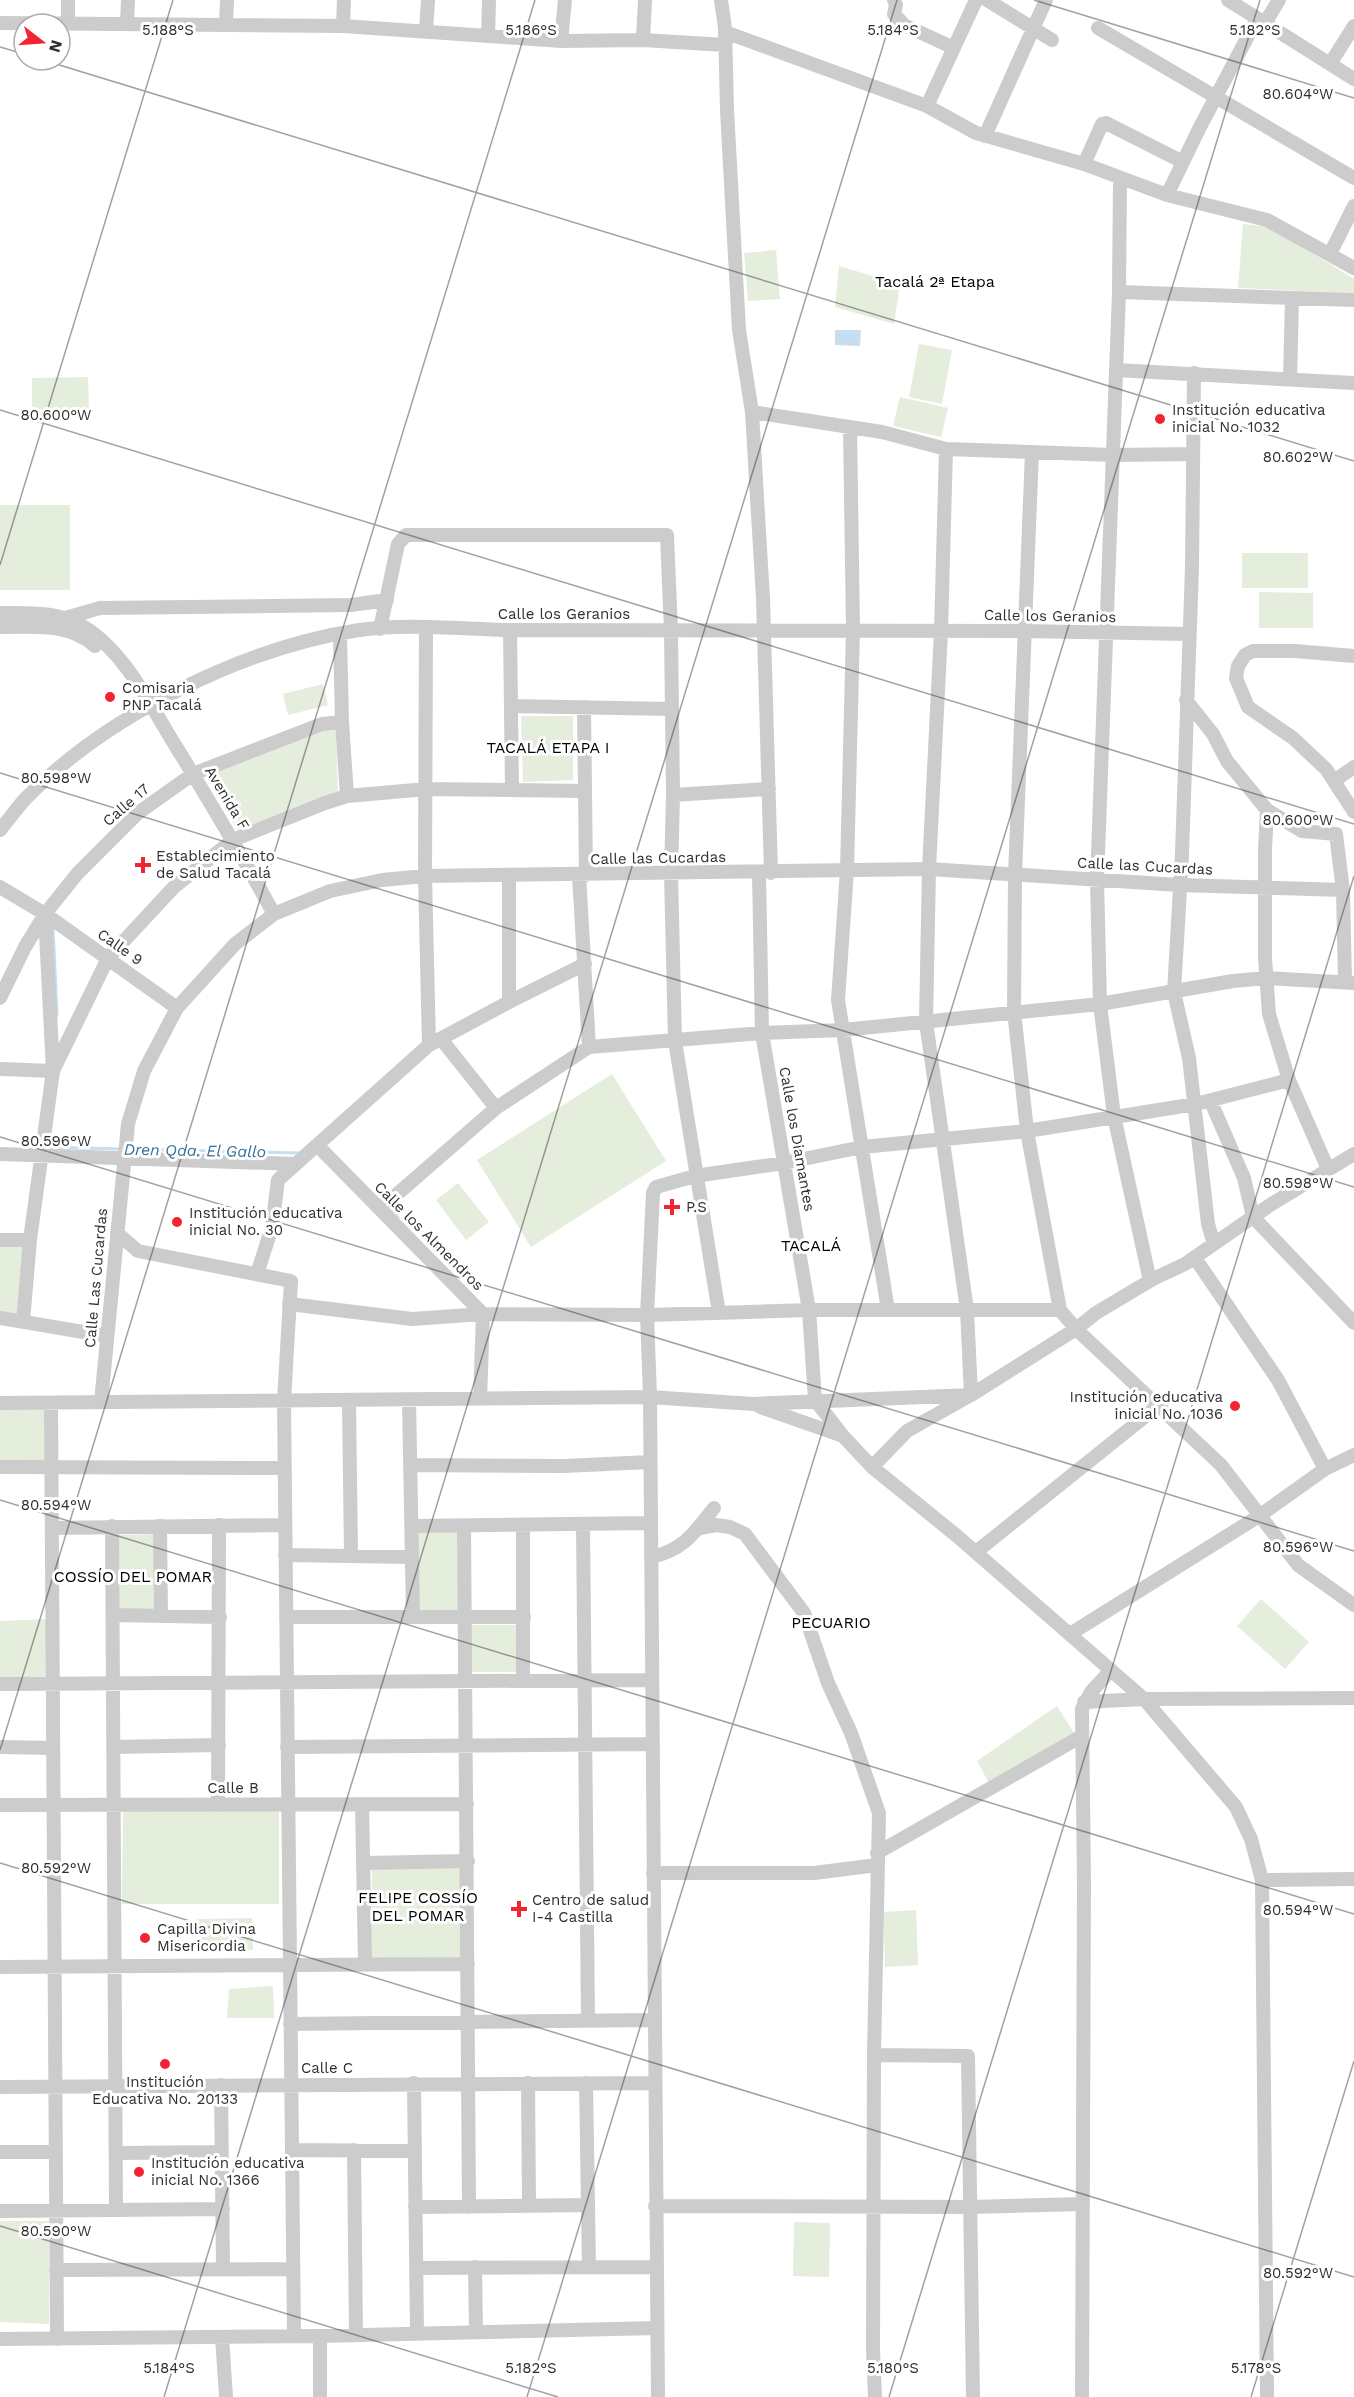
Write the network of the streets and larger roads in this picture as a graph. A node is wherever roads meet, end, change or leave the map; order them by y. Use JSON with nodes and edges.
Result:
{"nodes":[{"id":1,"x":128,"y":0,"type":"edge"},
{"id":2,"x":226,"y":0,"type":"edge"},
{"id":3,"x":344,"y":0,"type":"edge"},
{"id":4,"x":428,"y":0,"type":"edge"},
{"id":5,"x":489,"y":0,"type":"edge"},
{"id":6,"x":565,"y":0,"type":"edge"},
{"id":7,"x":645,"y":0,"type":"edge"},
{"id":8,"x":721,"y":0,"type":"edge"},
{"id":9,"x":894,"y":0,"type":"edge"},
{"id":10,"x":976,"y":0,"type":"edge"},
{"id":11,"x":987,"y":0,"type":"edge"},
{"id":12,"x":1046,"y":0,"type":"edge"},
{"id":13,"x":1228,"y":0,"type":"edge"},
{"id":14,"x":1279,"y":0,"type":"edge"},
{"id":15,"x":1261,"y":21,"type":"junction"},
{"id":16,"x":72,"y":23,"type":"edge"},
{"id":17,"x":127,"y":24,"type":"junction"},
{"id":18,"x":226,"y":24,"type":"junction"},
{"id":19,"x":343,"y":26,"type":"junction"},
{"id":20,"x":1354,"y":26,"type":"edge"},
{"id":21,"x":1034,"y":27,"type":"junction"},
{"id":22,"x":1098,"y":28,"type":"dead end"},
{"id":23,"x":426,"y":31,"type":"junction"},
{"id":24,"x":488,"y":36,"type":"junction"},
{"id":25,"x":725,"y":39,"type":"junction"},
{"id":26,"x":643,"y":40,"type":"junction"},
{"id":27,"x":1052,"y":40,"type":"dead end"},
{"id":28,"x":561,"y":41,"type":"junction"},
{"id":29,"x":954,"y":48,"type":"junction"},
{"id":30,"x":1330,"y":64,"type":"junction"},
{"id":31,"x":1354,"y":80,"type":"edge"},
{"id":32,"x":1216,"y":97,"type":"junction"},
{"id":33,"x":927,"y":106,"type":"junction"},
{"id":34,"x":985,"y":136,"type":"junction"},
{"id":35,"x":1183,"y":162,"type":"junction"},
{"id":36,"x":1084,"y":164,"type":"junction"},
{"id":37,"x":1354,"y":178,"type":"edge"},
{"id":38,"x":1120,"y":179,"type":"junction"},
{"id":39,"x":1167,"y":195,"type":"junction"},
{"id":40,"x":1354,"y":206,"type":"edge"},
{"id":41,"x":1330,"y":254,"type":"junction"},
{"id":42,"x":1354,"y":268,"type":"edge"},
{"id":43,"x":1119,"y":292,"type":"junction"},
{"id":44,"x":1292,"y":298,"type":"junction"},
{"id":45,"x":1354,"y":300,"type":"edge"},
{"id":46,"x":1116,"y":370,"type":"junction"},
{"id":47,"x":1194,"y":373,"type":"junction"},
{"id":48,"x":1290,"y":379,"type":"junction"},
{"id":49,"x":1354,"y":383,"type":"edge"},
{"id":50,"x":752,"y":412,"type":"junction"},
{"id":51,"x":850,"y":427,"type":"junction"},
{"id":52,"x":946,"y":449,"type":"junction"},
{"id":53,"x":1032,"y":452,"type":"junction"},
{"id":54,"x":1193,"y":454,"type":"junction"},
{"id":55,"x":1113,"y":455,"type":"junction"},
{"id":56,"x":387,"y":600,"type":"junction"},
{"id":57,"x":0,"y":613,"type":"edge"},
{"id":58,"x":62,"y":623,"type":"junction"},
{"id":59,"x":0,"y":627,"type":"edge"},
{"id":60,"x":426,"y":627,"type":"junction"},
{"id":61,"x":380,"y":629,"type":"junction"},
{"id":62,"x":510,"y":630,"type":"junction"},
{"id":63,"x":854,"y":630,"type":"junction"},
{"id":64,"x":671,"y":631,"type":"junction"},
{"id":65,"x":941,"y":631,"type":"junction"},
{"id":66,"x":1023,"y":631,"type":"junction"},
{"id":67,"x":763,"y":632,"type":"junction"},
{"id":68,"x":1106,"y":633,"type":"junction"},
{"id":69,"x":1189,"y":634,"type":"junction"},
{"id":70,"x":340,"y":635,"type":"junction"},
{"id":71,"x":1354,"y":656,"type":"edge"},
{"id":72,"x":1186,"y":700,"type":"junction"},
{"id":73,"x":149,"y":703,"type":"junction"},
{"id":74,"x":511,"y":706,"type":"junction"},
{"id":75,"x":584,"y":707,"type":"junction"},
{"id":76,"x":671,"y":709,"type":"junction"},
{"id":77,"x":342,"y":722,"type":"junction"},
{"id":78,"x":1354,"y":767,"type":"edge"},
{"id":79,"x":193,"y":774,"type":"junction"},
{"id":80,"x":1334,"y":781,"type":"junction"},
{"id":81,"x":427,"y":789,"type":"junction"},
{"id":82,"x":769,"y":789,"type":"junction"},
{"id":83,"x":512,"y":790,"type":"junction"},
{"id":84,"x":585,"y":791,"type":"junction"},
{"id":85,"x":673,"y":795,"type":"junction"},
{"id":86,"x":347,"y":796,"type":"junction"},
{"id":87,"x":1268,"y":810,"type":"junction"},
{"id":88,"x":1354,"y":812,"type":"edge"},
{"id":89,"x":0,"y":830,"type":"edge"},
{"id":90,"x":233,"y":840,"type":"junction"},
{"id":91,"x":929,"y":869,"type":"junction"},
{"id":92,"x":847,"y":870,"type":"junction"},
{"id":93,"x":765,"y":873,"type":"junction"},
{"id":94,"x":671,"y":874,"type":"junction"},
{"id":95,"x":583,"y":875,"type":"junction"},
{"id":96,"x":1015,"y":875,"type":"junction"},
{"id":97,"x":425,"y":876,"type":"junction"},
{"id":98,"x":509,"y":876,"type":"junction"},
{"id":99,"x":1097,"y":880,"type":"junction"},
{"id":100,"x":1179,"y":885,"type":"junction"},
{"id":101,"x":0,"y":887,"type":"edge"},
{"id":102,"x":1265,"y":889,"type":"junction"},
{"id":103,"x":1343,"y":890,"type":"junction"},
{"id":104,"x":45,"y":914,"type":"junction"},
{"id":105,"x":274,"y":914,"type":"junction"},
{"id":106,"x":108,"y":958,"type":"junction"},
{"id":107,"x":585,"y":964,"type":"junction"},
{"id":108,"x":1267,"y":978,"type":"junction"},
{"id":109,"x":1350,"y":983,"type":"edge"},
{"id":110,"x":1174,"y":992,"type":"junction"},
{"id":111,"x":0,"y":998,"type":"edge"},
{"id":112,"x":509,"y":1002,"type":"junction"},
{"id":113,"x":1100,"y":1004,"type":"junction"},
{"id":114,"x":177,"y":1008,"type":"junction"},
{"id":115,"x":1014,"y":1011,"type":"junction"},
{"id":116,"x":926,"y":1022,"type":"junction"},
{"id":117,"x":843,"y":1030,"type":"junction"},
{"id":118,"x":762,"y":1033,"type":"junction"},
{"id":119,"x":675,"y":1041,"type":"junction"},
{"id":120,"x":435,"y":1042,"type":"junction"},
{"id":121,"x":589,"y":1047,"type":"junction"},
{"id":122,"x":0,"y":1069,"type":"edge"},
{"id":123,"x":53,"y":1071,"type":"junction"},
{"id":124,"x":1289,"y":1080,"type":"junction"},
{"id":125,"x":1211,"y":1101,"type":"junction"},
{"id":126,"x":1196,"y":1104,"type":"junction"},
{"id":127,"x":496,"y":1108,"type":"junction"},
{"id":128,"x":1114,"y":1116,"type":"junction"},
{"id":129,"x":1027,"y":1131,"type":"junction"},
{"id":130,"x":943,"y":1139,"type":"junction"},
{"id":131,"x":317,"y":1145,"type":"junction"},
{"id":132,"x":862,"y":1147,"type":"junction"},
{"id":133,"x":0,"y":1154,"type":"edge"},
{"id":134,"x":1354,"y":1154,"type":"edge"},
{"id":135,"x":42,"y":1155,"type":"junction"},
{"id":136,"x":124,"y":1157,"type":"junction"},
{"id":137,"x":784,"y":1162,"type":"junction"},
{"id":138,"x":295,"y":1164,"type":"junction"},
{"id":139,"x":1328,"y":1169,"type":"junction"},
{"id":140,"x":695,"y":1176,"type":"junction"},
{"id":141,"x":380,"y":1209,"type":"junction"},
{"id":142,"x":1253,"y":1217,"type":"junction"},
{"id":143,"x":117,"y":1233,"type":"junction"},
{"id":144,"x":0,"y":1240,"type":"edge"},
{"id":145,"x":30,"y":1240,"type":"junction"},
{"id":146,"x":1214,"y":1245,"type":"junction"},
{"id":147,"x":1195,"y":1258,"type":"junction"},
{"id":148,"x":257,"y":1274,"type":"junction"},
{"id":149,"x":1150,"y":1281,"type":"junction"},
{"id":150,"x":290,"y":1304,"type":"junction"},
{"id":151,"x":809,"y":1310,"type":"junction"},
{"id":152,"x":888,"y":1310,"type":"junction"},
{"id":153,"x":967,"y":1310,"type":"junction"},
{"id":154,"x":1060,"y":1310,"type":"junction"},
{"id":155,"x":719,"y":1313,"type":"junction"},
{"id":156,"x":483,"y":1314,"type":"junction"},
{"id":157,"x":647,"y":1315,"type":"junction"},
{"id":158,"x":0,"y":1318,"type":"edge"},
{"id":159,"x":23,"y":1322,"type":"junction"},
{"id":160,"x":1354,"y":1323,"type":"edge"},
{"id":161,"x":1076,"y":1329,"type":"junction"},
{"id":162,"x":107,"y":1336,"type":"junction"},
{"id":163,"x":971,"y":1395,"type":"junction"},
{"id":164,"x":650,"y":1397,"type":"junction"},
{"id":165,"x":480,"y":1399,"type":"junction"},
{"id":166,"x":409,"y":1400,"type":"junction"},
{"id":167,"x":815,"y":1400,"type":"junction"},
{"id":168,"x":284,"y":1401,"type":"junction"},
{"id":169,"x":349,"y":1401,"type":"junction"},
{"id":170,"x":51,"y":1402,"type":"junction"},
{"id":171,"x":101,"y":1402,"type":"junction"},
{"id":172,"x":0,"y":1403,"type":"edge"},
{"id":173,"x":753,"y":1404,"type":"junction"},
{"id":174,"x":1158,"y":1406,"type":"junction"},
{"id":175,"x":843,"y":1436,"type":"junction"},
{"id":176,"x":1354,"y":1455,"type":"edge"},
{"id":177,"x":650,"y":1462,"type":"junction"},
{"id":178,"x":411,"y":1465,"type":"junction"},
{"id":179,"x":52,"y":1466,"type":"junction"},
{"id":180,"x":0,"y":1467,"type":"edge"},
{"id":181,"x":872,"y":1467,"type":"junction"},
{"id":182,"x":285,"y":1468,"type":"junction"},
{"id":183,"x":1325,"y":1469,"type":"junction"},
{"id":184,"x":714,"y":1508,"type":"dead end"},
{"id":185,"x":1259,"y":1516,"type":"junction"},
{"id":186,"x":651,"y":1523,"type":"junction"},
{"id":187,"x":285,"y":1525,"type":"junction"},
{"id":188,"x":112,"y":1526,"type":"junction"},
{"id":189,"x":160,"y":1526,"type":"junction"},
{"id":190,"x":219,"y":1526,"type":"junction"},
{"id":191,"x":412,"y":1526,"type":"junction"},
{"id":192,"x":464,"y":1526,"type":"junction"},
{"id":193,"x":523,"y":1526,"type":"junction"},
{"id":194,"x":583,"y":1526,"type":"junction"},
{"id":195,"x":53,"y":1528,"type":"junction"},
{"id":196,"x":700,"y":1528,"type":"junction"},
{"id":197,"x":976,"y":1552,"type":"junction"},
{"id":198,"x":285,"y":1555,"type":"junction"},
{"id":199,"x":351,"y":1556,"type":"junction"},
{"id":200,"x":412,"y":1557,"type":"junction"},
{"id":201,"x":651,"y":1557,"type":"junction"},
{"id":202,"x":1354,"y":1605,"type":"edge"},
{"id":203,"x":113,"y":1615,"type":"junction"},
{"id":204,"x":161,"y":1616,"type":"junction"},
{"id":205,"x":220,"y":1617,"type":"junction"},
{"id":206,"x":286,"y":1617,"type":"junction"},
{"id":207,"x":413,"y":1617,"type":"junction"},
{"id":208,"x":464,"y":1617,"type":"junction"},
{"id":209,"x":524,"y":1617,"type":"junction"},
{"id":210,"x":1070,"y":1634,"type":"junction"},
{"id":211,"x":1111,"y":1670,"type":"junction"},
{"id":212,"x":585,"y":1680,"type":"junction"},
{"id":213,"x":652,"y":1680,"type":"junction"},
{"id":214,"x":466,"y":1681,"type":"junction"},
{"id":215,"x":523,"y":1681,"type":"junction"},
{"id":216,"x":52,"y":1682,"type":"junction"},
{"id":217,"x":114,"y":1682,"type":"junction"},
{"id":218,"x":220,"y":1683,"type":"junction"},
{"id":219,"x":286,"y":1683,"type":"junction"},
{"id":220,"x":0,"y":1684,"type":"edge"},
{"id":221,"x":1354,"y":1698,"type":"edge"},
{"id":222,"x":1144,"y":1699,"type":"junction"},
{"id":223,"x":1084,"y":1702,"type":"junction"},
{"id":224,"x":1082,"y":1736,"type":"junction"},
{"id":225,"x":219,"y":1744,"type":"junction"},
{"id":226,"x":652,"y":1744,"type":"junction"},
{"id":227,"x":466,"y":1745,"type":"junction"},
{"id":228,"x":586,"y":1745,"type":"junction"},
{"id":229,"x":114,"y":1747,"type":"junction"},
{"id":230,"x":287,"y":1747,"type":"junction"},
{"id":231,"x":0,"y":1748,"type":"edge"},
{"id":232,"x":52,"y":1748,"type":"junction"},
{"id":233,"x":53,"y":1804,"type":"junction"},
{"id":234,"x":362,"y":1804,"type":"junction"},
{"id":235,"x":467,"y":1804,"type":"junction"},
{"id":236,"x":0,"y":1805,"type":"edge"},
{"id":237,"x":114,"y":1805,"type":"junction"},
{"id":238,"x":219,"y":1805,"type":"junction"},
{"id":239,"x":288,"y":1805,"type":"junction"},
{"id":240,"x":877,"y":1859,"type":"junction"},
{"id":241,"x":468,"y":1861,"type":"junction"},
{"id":242,"x":363,"y":1863,"type":"junction"},
{"id":243,"x":653,"y":1873,"type":"junction"},
{"id":244,"x":1354,"y":1879,"type":"edge"},
{"id":245,"x":1262,"y":1880,"type":"junction"},
{"id":246,"x":365,"y":1964,"type":"junction"},
{"id":247,"x":468,"y":1964,"type":"junction"},
{"id":248,"x":290,"y":1965,"type":"junction"},
{"id":249,"x":114,"y":1966,"type":"junction"},
{"id":250,"x":54,"y":1967,"type":"junction"},
{"id":251,"x":0,"y":1968,"type":"edge"},
{"id":252,"x":588,"y":2020,"type":"junction"},
{"id":253,"x":654,"y":2020,"type":"junction"},
{"id":254,"x":469,"y":2021,"type":"junction"},
{"id":255,"x":290,"y":2024,"type":"junction"},
{"id":256,"x":874,"y":2055,"type":"junction"},
{"id":257,"x":468,"y":2083,"type":"junction"},
{"id":258,"x":528,"y":2083,"type":"junction"},
{"id":259,"x":586,"y":2083,"type":"junction"},
{"id":260,"x":654,"y":2083,"type":"junction"},
{"id":261,"x":291,"y":2084,"type":"junction"},
{"id":262,"x":414,"y":2084,"type":"junction"},
{"id":263,"x":221,"y":2085,"type":"junction"},
{"id":264,"x":116,"y":2086,"type":"junction"},
{"id":265,"x":0,"y":2087,"type":"edge"},
{"id":266,"x":54,"y":2087,"type":"junction"},
{"id":267,"x":292,"y":2150,"type":"junction"},
{"id":268,"x":354,"y":2150,"type":"junction"},
{"id":269,"x":415,"y":2151,"type":"junction"},
{"id":270,"x":0,"y":2152,"type":"edge"},
{"id":271,"x":55,"y":2152,"type":"junction"},
{"id":272,"x":222,"y":2152,"type":"junction"},
{"id":273,"x":117,"y":2153,"type":"junction"},
{"id":274,"x":1083,"y":2204,"type":"junction"},
{"id":275,"x":588,"y":2205,"type":"junction"},
{"id":276,"x":529,"y":2206,"type":"junction"},
{"id":277,"x":655,"y":2206,"type":"junction"},
{"id":278,"x":873,"y":2206,"type":"junction"},
{"id":279,"x":415,"y":2207,"type":"junction"},
{"id":280,"x":469,"y":2207,"type":"junction"},
{"id":281,"x":970,"y":2207,"type":"junction"},
{"id":282,"x":117,"y":2208,"type":"junction"},
{"id":283,"x":223,"y":2209,"type":"junction"},
{"id":284,"x":55,"y":2210,"type":"junction"},
{"id":285,"x":0,"y":2211,"type":"edge"},
{"id":286,"x":475,"y":2267,"type":"junction"},
{"id":287,"x":589,"y":2267,"type":"junction"},
{"id":288,"x":656,"y":2267,"type":"junction"},
{"id":289,"x":416,"y":2268,"type":"junction"},
{"id":290,"x":223,"y":2269,"type":"junction"},
{"id":291,"x":293,"y":2269,"type":"junction"},
{"id":292,"x":56,"y":2270,"type":"junction"},
{"id":293,"x":657,"y":2328,"type":"junction"},
{"id":294,"x":476,"y":2332,"type":"junction"},
{"id":295,"x":417,"y":2334,"type":"junction"},
{"id":296,"x":356,"y":2335,"type":"junction"},
{"id":297,"x":294,"y":2336,"type":"junction"},
{"id":298,"x":320,"y":2336,"type":"junction"},
{"id":299,"x":222,"y":2337,"type":"junction"},
{"id":300,"x":57,"y":2338,"type":"junction"},
{"id":301,"x":0,"y":2339,"type":"edge"},
{"id":302,"x":226,"y":2397,"type":"edge"},
{"id":303,"x":320,"y":2397,"type":"edge"},
{"id":304,"x":658,"y":2397,"type":"edge"},
{"id":305,"x":875,"y":2397,"type":"edge"},
{"id":306,"x":972,"y":2397,"type":"edge"},
{"id":307,"x":1082,"y":2397,"type":"edge"},
{"id":308,"x":1267,"y":2397,"type":"edge"}],
"edges":[{"from":1,"to":17,"type":"street"},
{"from":2,"to":18,"type":"street"},
{"from":3,"to":19,"type":"street"},
{"from":4,"to":23,"type":"street"},
{"from":5,"to":24,"type":"street"},
{"from":6,"to":28,"type":"street"},
{"from":7,"to":26,"type":"street"},
{"from":8,"to":25,"type":"street","name":"Calle los Diamantes"},
{"from":9,"to":29,"type":"street"},
{"from":10,"to":29,"type":"street"},
{"from":11,"to":21,"type":"street"},
{"from":12,"to":21,"type":"street"},
{"from":13,"to":15,"type":"street"},
{"from":14,"to":15,"type":"street"},
{"from":15,"to":30,"type":"street"},
{"from":15,"to":32,"type":"street"},
{"from":16,"to":17,"type":"street"},
{"from":17,"to":18,"type":"street"},
{"from":18,"to":19,"type":"street"},
{"from":19,"to":23,"type":"street"},
{"from":20,"to":30,"type":"street"},
{"from":21,"to":27,"type":"street"},
{"from":21,"to":34,"type":"street"},
{"from":22,"to":32,"type":"street"},
{"from":23,"to":24,"type":"street"},
{"from":24,"to":28,"type":"street"},
{"from":25,"to":26,"type":"street"},
{"from":25,"to":33,"type":"street"},
{"from":25,"to":50,"type":"street","name":"Calle los Diamantes"},
{"from":26,"to":28,"type":"street"},
{"from":29,"to":33,"type":"street"},
{"from":30,"to":31,"type":"street"},
{"from":32,"to":35,"type":"street"},
{"from":32,"to":37,"type":"street"},
{"from":33,"to":34,"type":"street"},
{"from":34,"to":36,"type":"street"},
{"from":35,"to":36,"type":"street"},
{"from":35,"to":39,"type":"street"},
{"from":36,"to":38,"type":"street"},
{"from":38,"to":39,"type":"street"},
{"from":38,"to":43,"type":"street"},
{"from":39,"to":41,"type":"street"},
{"from":40,"to":41,"type":"street"},
{"from":41,"to":42,"type":"street"},
{"from":43,"to":44,"type":"street"},
{"from":43,"to":46,"type":"street"},
{"from":44,"to":45,"type":"street"},
{"from":44,"to":48,"type":"street"},
{"from":46,"to":47,"type":"street"},
{"from":46,"to":55,"type":"street"},
{"from":47,"to":48,"type":"street"},
{"from":47,"to":54,"type":"street"},
{"from":48,"to":49,"type":"street"},
{"from":50,"to":51,"type":"street"},
{"from":50,"to":67,"type":"street","name":"Calle los Diamantes"},
{"from":51,"to":52,"type":"street"},
{"from":51,"to":63,"type":"street"},
{"from":52,"to":53,"type":"street"},
{"from":52,"to":65,"type":"street"},
{"from":53,"to":55,"type":"street"},
{"from":53,"to":66,"type":"street"},
{"from":54,"to":55,"type":"street"},
{"from":54,"to":69,"type":"street"},
{"from":55,"to":68,"type":"street"},
{"from":56,"to":58,"type":"street"},
{"from":56,"to":61,"type":"street"},
{"from":56,"to":64,"type":"street"},
{"from":57,"to":58,"type":"street","name":"Avenida F"},
{"from":58,"to":59,"type":"street","name":"Avenida F"},
{"from":58,"to":73,"type":"street","name":"Avenida F"},
{"from":60,"to":61,"type":"street","name":"Calle los Geranios"},
{"from":60,"to":62,"type":"street","name":"Calle los Geranios"},
{"from":60,"to":81,"type":"street"},
{"from":61,"to":70,"type":"street","name":"Calle los Geranios"},
{"from":62,"to":64,"type":"street","name":"Calle los Geranios"},
{"from":62,"to":74,"type":"street"},
{"from":63,"to":65,"type":"street","name":"Calle los Geranios"},
{"from":63,"to":67,"type":"street","name":"Calle los Geranios"},
{"from":63,"to":92,"type":"street"},
{"from":64,"to":67,"type":"street","name":"Calle los Geranios"},
{"from":64,"to":76,"type":"street"},
{"from":65,"to":66,"type":"street","name":"Calle los Geranios"},
{"from":65,"to":91,"type":"street"},
{"from":66,"to":68,"type":"street","name":"Calle los Geranios"},
{"from":66,"to":96,"type":"street"},
{"from":67,"to":82,"type":"street","name":"Calle los Diamantes"},
{"from":68,"to":69,"type":"street","name":"Calle los Geranios"},
{"from":68,"to":99,"type":"street"},
{"from":69,"to":72,"type":"street"},
{"from":70,"to":73,"type":"street","name":"Calle los Geranios"},
{"from":70,"to":77,"type":"street"},
{"from":71,"to":80,"type":"street"},
{"from":72,"to":87,"type":"street"},
{"from":72,"to":100,"type":"street"},
{"from":73,"to":79,"type":"street","name":"Avenida F"},
{"from":73,"to":89,"type":"street","name":"Calle los Geranios"},
{"from":74,"to":75,"type":"street"},
{"from":74,"to":83,"type":"street"},
{"from":75,"to":76,"type":"street"},
{"from":75,"to":84,"type":"street"},
{"from":76,"to":85,"type":"street"},
{"from":77,"to":79,"type":"street","name":"Calle 17"},
{"from":77,"to":86,"type":"street"},
{"from":78,"to":80,"type":"street"},
{"from":79,"to":90,"type":"street","name":"Avenida F"},
{"from":79,"to":104,"type":"street","name":"Calle 17"},
{"from":80,"to":88,"type":"street"},
{"from":81,"to":83,"type":"street"},
{"from":81,"to":86,"type":"street"},
{"from":81,"to":97,"type":"street"},
{"from":82,"to":85,"type":"street"},
{"from":82,"to":93,"type":"street","name":"Calle los Diamantes"},
{"from":83,"to":84,"type":"street"},
{"from":84,"to":95,"type":"street"},
{"from":85,"to":94,"type":"street"},
{"from":86,"to":90,"type":"street"},
{"from":87,"to":102,"type":"street"},
{"from":87,"to":103,"type":"street"},
{"from":90,"to":105,"type":"street","name":"Avenida F"},
{"from":90,"to":106,"type":"street"},
{"from":91,"to":92,"type":"street","name":"Calle las Cucardas"},
{"from":91,"to":96,"type":"street","name":"Calle las Cucardas"},
{"from":91,"to":116,"type":"street"},
{"from":92,"to":93,"type":"street","name":"Calle las Cucardas"},
{"from":92,"to":117,"type":"street"},
{"from":93,"to":94,"type":"street","name":"Calle las Cucardas"},
{"from":93,"to":118,"type":"street","name":"Calle los Diamantes"},
{"from":94,"to":95,"type":"street","name":"Calle las Cucardas"},
{"from":94,"to":119,"type":"street"},
{"from":95,"to":98,"type":"street","name":"Calle las Cucardas"},
{"from":95,"to":107,"type":"street"},
{"from":96,"to":99,"type":"street","name":"Calle las Cucardas"},
{"from":96,"to":115,"type":"street"},
{"from":97,"to":98,"type":"street","name":"Calle las Cucardas"},
{"from":97,"to":105,"type":"street","name":"Calle las Cucardas"},
{"from":97,"to":120,"type":"street"},
{"from":98,"to":112,"type":"street"},
{"from":99,"to":100,"type":"street","name":"Calle las Cucardas"},
{"from":99,"to":113,"type":"street"},
{"from":100,"to":102,"type":"street","name":"Calle las Cucardas"},
{"from":100,"to":110,"type":"street"},
{"from":101,"to":104,"type":"street","name":"Calle 9"},
{"from":102,"to":103,"type":"street","name":"Calle las Cucardas"},
{"from":102,"to":108,"type":"street"},
{"from":103,"to":109,"type":"street"},
{"from":104,"to":106,"type":"street","name":"Calle 9"},
{"from":104,"to":111,"type":"street","name":"Calle 17"},
{"from":104,"to":123,"type":"street"},
{"from":105,"to":114,"type":"street","name":"Calle las Cucardas"},
{"from":106,"to":114,"type":"street","name":"Calle 9"},
{"from":106,"to":123,"type":"street"},
{"from":107,"to":112,"type":"street"},
{"from":107,"to":121,"type":"street"},
{"from":108,"to":109,"type":"street"},
{"from":108,"to":110,"type":"street"},
{"from":108,"to":124,"type":"street"},
{"from":110,"to":113,"type":"street"},
{"from":110,"to":126,"type":"street"},
{"from":112,"to":120,"type":"street"},
{"from":113,"to":115,"type":"street"},
{"from":113,"to":128,"type":"street"},
{"from":114,"to":136,"type":"street","name":"Calle las Cucardas"},
{"from":115,"to":116,"type":"street"},
{"from":115,"to":129,"type":"street"},
{"from":116,"to":117,"type":"street"},
{"from":116,"to":130,"type":"street"},
{"from":117,"to":118,"type":"street"},
{"from":117,"to":132,"type":"street"},
{"from":118,"to":119,"type":"street"},
{"from":118,"to":137,"type":"street","name":"Calle los Diamantes"},
{"from":119,"to":121,"type":"street"},
{"from":119,"to":140,"type":"street"},
{"from":120,"to":127,"type":"street"},
{"from":120,"to":131,"type":"street"},
{"from":121,"to":127,"type":"street"},
{"from":122,"to":123,"type":"street"},
{"from":123,"to":135,"type":"street"},
{"from":124,"to":125,"type":"street"},
{"from":124,"to":139,"type":"street"},
{"from":125,"to":126,"type":"street"},
{"from":125,"to":142,"type":"street"},
{"from":126,"to":128,"type":"street"},
{"from":126,"to":146,"type":"street"},
{"from":127,"to":141,"type":"street"},
{"from":128,"to":129,"type":"street"},
{"from":128,"to":149,"type":"street"},
{"from":129,"to":130,"type":"street"},
{"from":129,"to":154,"type":"street"},
{"from":130,"to":132,"type":"street"},
{"from":130,"to":153,"type":"street"},
{"from":131,"to":138,"type":"street"},
{"from":131,"to":141,"type":"street","name":"Calle los Almendros"},
{"from":132,"to":137,"type":"street"},
{"from":132,"to":152,"type":"street"},
{"from":133,"to":135,"type":"street"},
{"from":134,"to":139,"type":"street"},
{"from":135,"to":136,"type":"street"},
{"from":135,"to":145,"type":"street"},
{"from":136,"to":138,"type":"street"},
{"from":136,"to":143,"type":"street","name":"Calle Las Cucardas"},
{"from":137,"to":140,"type":"street"},
{"from":137,"to":151,"type":"street","name":"Calle los Diamantes"},
{"from":138,"to":148,"type":"street"},
{"from":139,"to":142,"type":"street"},
{"from":140,"to":155,"type":"street"},
{"from":140,"to":157,"type":"street"},
{"from":141,"to":156,"type":"street","name":"Calle los Almendros"},
{"from":142,"to":146,"type":"street"},
{"from":142,"to":160,"type":"street"},
{"from":143,"to":148,"type":"street"},
{"from":143,"to":162,"type":"street","name":"Calle Las Cucardas"},
{"from":144,"to":145,"type":"street"},
{"from":145,"to":159,"type":"street"},
{"from":146,"to":147,"type":"street"},
{"from":147,"to":149,"type":"street"},
{"from":147,"to":183,"type":"street"},
{"from":148,"to":150,"type":"street"},
{"from":149,"to":161,"type":"street"},
{"from":150,"to":156,"type":"street"},
{"from":150,"to":168,"type":"street"},
{"from":151,"to":152,"type":"street"},
{"from":151,"to":155,"type":"street"},
{"from":151,"to":167,"type":"street","name":"Calle los Diamantes"},
{"from":152,"to":153,"type":"street"},
{"from":153,"to":154,"type":"street"},
{"from":153,"to":163,"type":"street"},
{"from":154,"to":161,"type":"street"},
{"from":155,"to":157,"type":"street"},
{"from":156,"to":157,"type":"street"},
{"from":156,"to":165,"type":"street","name":"Calle los Almendros"},
{"from":157,"to":164,"type":"street"},
{"from":158,"to":159,"type":"street"},
{"from":159,"to":162,"type":"street"},
{"from":161,"to":163,"type":"street"},
{"from":161,"to":174,"type":"street"},
{"from":162,"to":171,"type":"street","name":"Calle Las Cucardas"},
{"from":163,"to":167,"type":"street"},
{"from":163,"to":181,"type":"street"},
{"from":164,"to":165,"type":"street"},
{"from":164,"to":173,"type":"street"},
{"from":164,"to":177,"type":"street"},
{"from":165,"to":166,"type":"street"},
{"from":166,"to":169,"type":"street"},
{"from":166,"to":178,"type":"street"},
{"from":167,"to":173,"type":"street"},
{"from":167,"to":175,"type":"street"},
{"from":168,"to":169,"type":"street"},
{"from":168,"to":171,"type":"street"},
{"from":168,"to":182,"type":"street"},
{"from":169,"to":199,"type":"street"},
{"from":170,"to":171,"type":"street"},
{"from":170,"to":172,"type":"street"},
{"from":170,"to":179,"type":"street"},
{"from":173,"to":175,"type":"street"},
{"from":174,"to":185,"type":"street"},
{"from":174,"to":197,"type":"street"},
{"from":175,"to":181,"type":"street"},
{"from":176,"to":183,"type":"street"},
{"from":177,"to":178,"type":"street"},
{"from":177,"to":186,"type":"street"},
{"from":178,"to":191,"type":"street"},
{"from":179,"to":180,"type":"street"},
{"from":179,"to":182,"type":"street"},
{"from":179,"to":195,"type":"street"},
{"from":181,"to":197,"type":"street"},
{"from":182,"to":187,"type":"street"},
{"from":183,"to":185,"type":"street"},
{"from":184,"to":196,"type":"street"},
{"from":185,"to":202,"type":"street"},
{"from":185,"to":210,"type":"street"},
{"from":186,"to":194,"type":"street"},
{"from":186,"to":201,"type":"street"},
{"from":187,"to":190,"type":"street"},
{"from":187,"to":198,"type":"street"},
{"from":188,"to":189,"type":"street"},
{"from":188,"to":195,"type":"street"},
{"from":188,"to":203,"type":"street"},
{"from":189,"to":190,"type":"street"},
{"from":189,"to":204,"type":"street"},
{"from":190,"to":205,"type":"street"},
{"from":191,"to":192,"type":"street"},
{"from":191,"to":200,"type":"street"},
{"from":192,"to":193,"type":"street"},
{"from":192,"to":208,"type":"street"},
{"from":193,"to":194,"type":"street"},
{"from":193,"to":209,"type":"street"},
{"from":194,"to":212,"type":"street"},
{"from":195,"to":216,"type":"street"},
{"from":196,"to":201,"type":"street"},
{"from":196,"to":240,"type":"street"},
{"from":197,"to":210,"type":"street"},
{"from":198,"to":199,"type":"street"},
{"from":198,"to":206,"type":"street"},
{"from":199,"to":200,"type":"street"},
{"from":200,"to":207,"type":"street"},
{"from":201,"to":213,"type":"street"},
{"from":203,"to":204,"type":"street"},
{"from":203,"to":217,"type":"street"},
{"from":204,"to":205,"type":"street"},
{"from":205,"to":218,"type":"street"},
{"from":206,"to":207,"type":"street"},
{"from":206,"to":219,"type":"street"},
{"from":207,"to":208,"type":"street"},
{"from":208,"to":209,"type":"street"},
{"from":208,"to":214,"type":"street"},
{"from":209,"to":215,"type":"street"},
{"from":210,"to":211,"type":"street"},
{"from":211,"to":222,"type":"street"},
{"from":211,"to":223,"type":"street"},
{"from":212,"to":213,"type":"street"},
{"from":212,"to":215,"type":"street"},
{"from":212,"to":228,"type":"street"},
{"from":213,"to":226,"type":"street"},
{"from":214,"to":215,"type":"street"},
{"from":214,"to":219,"type":"street"},
{"from":214,"to":227,"type":"street"},
{"from":216,"to":217,"type":"street"},
{"from":216,"to":220,"type":"street"},
{"from":216,"to":232,"type":"street"},
{"from":217,"to":218,"type":"street"},
{"from":217,"to":229,"type":"street"},
{"from":218,"to":219,"type":"street"},
{"from":218,"to":225,"type":"street"},
{"from":219,"to":230,"type":"street"},
{"from":221,"to":222,"type":"street"},
{"from":222,"to":223,"type":"street"},
{"from":222,"to":245,"type":"street"},
{"from":223,"to":224,"type":"street"},
{"from":224,"to":240,"type":"street"},
{"from":224,"to":274,"type":"street"},
{"from":225,"to":229,"type":"street"},
{"from":225,"to":238,"type":"street"},
{"from":226,"to":228,"type":"street"},
{"from":226,"to":243,"type":"street"},
{"from":227,"to":228,"type":"street"},
{"from":227,"to":230,"type":"street"},
{"from":227,"to":235,"type":"street"},
{"from":228,"to":252,"type":"street"},
{"from":229,"to":237,"type":"street"},
{"from":230,"to":239,"type":"street"},
{"from":231,"to":232,"type":"street"},
{"from":232,"to":233,"type":"street"},
{"from":233,"to":236,"type":"street","name":"Calle B"},
{"from":233,"to":237,"type":"street","name":"Calle B"},
{"from":233,"to":250,"type":"street"},
{"from":234,"to":235,"type":"street","name":"Calle B"},
{"from":234,"to":239,"type":"street","name":"Calle B"},
{"from":234,"to":242,"type":"street"},
{"from":235,"to":241,"type":"street"},
{"from":237,"to":238,"type":"street","name":"Calle B"},
{"from":237,"to":249,"type":"street"},
{"from":238,"to":239,"type":"street","name":"Calle B"},
{"from":239,"to":248,"type":"street"},
{"from":240,"to":243,"type":"street"},
{"from":240,"to":256,"type":"street"},
{"from":241,"to":242,"type":"street"},
{"from":241,"to":247,"type":"street"},
{"from":242,"to":246,"type":"street"},
{"from":243,"to":253,"type":"street"},
{"from":244,"to":245,"type":"street"},
{"from":245,"to":308,"type":"street"},
{"from":246,"to":247,"type":"street"},
{"from":246,"to":248,"type":"street"},
{"from":247,"to":254,"type":"street"},
{"from":248,"to":249,"type":"street"},
{"from":248,"to":255,"type":"street"},
{"from":249,"to":250,"type":"street"},
{"from":249,"to":264,"type":"street"},
{"from":250,"to":251,"type":"street"},
{"from":250,"to":266,"type":"street"},
{"from":252,"to":253,"type":"street"},
{"from":252,"to":254,"type":"street"},
{"from":253,"to":260,"type":"street"},
{"from":254,"to":255,"type":"street"},
{"from":254,"to":257,"type":"street"},
{"from":255,"to":261,"type":"street"},
{"from":256,"to":278,"type":"street"},
{"from":256,"to":281,"type":"street"},
{"from":257,"to":258,"type":"street","name":"Calle C"},
{"from":257,"to":262,"type":"street","name":"Calle C"},
{"from":257,"to":280,"type":"street"},
{"from":258,"to":259,"type":"street","name":"Calle C"},
{"from":258,"to":276,"type":"street"},
{"from":259,"to":260,"type":"street","name":"Calle C"},
{"from":259,"to":275,"type":"street"},
{"from":260,"to":277,"type":"street"},
{"from":261,"to":262,"type":"street","name":"Calle C"},
{"from":261,"to":263,"type":"street","name":"Calle C"},
{"from":261,"to":267,"type":"street"},
{"from":262,"to":269,"type":"street"},
{"from":263,"to":264,"type":"street","name":"Calle C"},
{"from":263,"to":272,"type":"street"},
{"from":264,"to":266,"type":"street","name":"Calle C"},
{"from":264,"to":273,"type":"street"},
{"from":265,"to":266,"type":"street","name":"Calle C"},
{"from":266,"to":271,"type":"street"},
{"from":267,"to":268,"type":"street"},
{"from":267,"to":291,"type":"street"},
{"from":268,"to":269,"type":"street"},
{"from":268,"to":296,"type":"street"},
{"from":269,"to":279,"type":"street"},
{"from":270,"to":271,"type":"street"},
{"from":271,"to":284,"type":"street"},
{"from":272,"to":273,"type":"street"},
{"from":272,"to":283,"type":"street"},
{"from":273,"to":282,"type":"street"},
{"from":274,"to":281,"type":"street"},
{"from":274,"to":307,"type":"street"},
{"from":275,"to":276,"type":"street"},
{"from":275,"to":287,"type":"street"},
{"from":276,"to":280,"type":"street"},
{"from":277,"to":278,"type":"street"},
{"from":277,"to":288,"type":"street"},
{"from":278,"to":281,"type":"street"},
{"from":278,"to":305,"type":"street"},
{"from":279,"to":280,"type":"street"},
{"from":279,"to":289,"type":"street"},
{"from":281,"to":306,"type":"street"},
{"from":282,"to":283,"type":"street"},
{"from":282,"to":284,"type":"street"},
{"from":283,"to":290,"type":"street"},
{"from":284,"to":285,"type":"street"},
{"from":284,"to":292,"type":"street"},
{"from":286,"to":287,"type":"street"},
{"from":286,"to":289,"type":"street"},
{"from":286,"to":294,"type":"street"},
{"from":287,"to":288,"type":"street"},
{"from":288,"to":293,"type":"street"},
{"from":289,"to":295,"type":"street"},
{"from":290,"to":291,"type":"street"},
{"from":290,"to":292,"type":"street"},
{"from":291,"to":297,"type":"street"},
{"from":292,"to":300,"type":"street"},
{"from":293,"to":294,"type":"street"},
{"from":293,"to":304,"type":"street"},
{"from":294,"to":295,"type":"street"},
{"from":295,"to":296,"type":"street"},
{"from":296,"to":298,"type":"street"},
{"from":297,"to":298,"type":"street"},
{"from":297,"to":299,"type":"street"},
{"from":298,"to":303,"type":"street"},
{"from":299,"to":300,"type":"street"},
{"from":299,"to":302,"type":"street"},
{"from":300,"to":301,"type":"street"}]}
